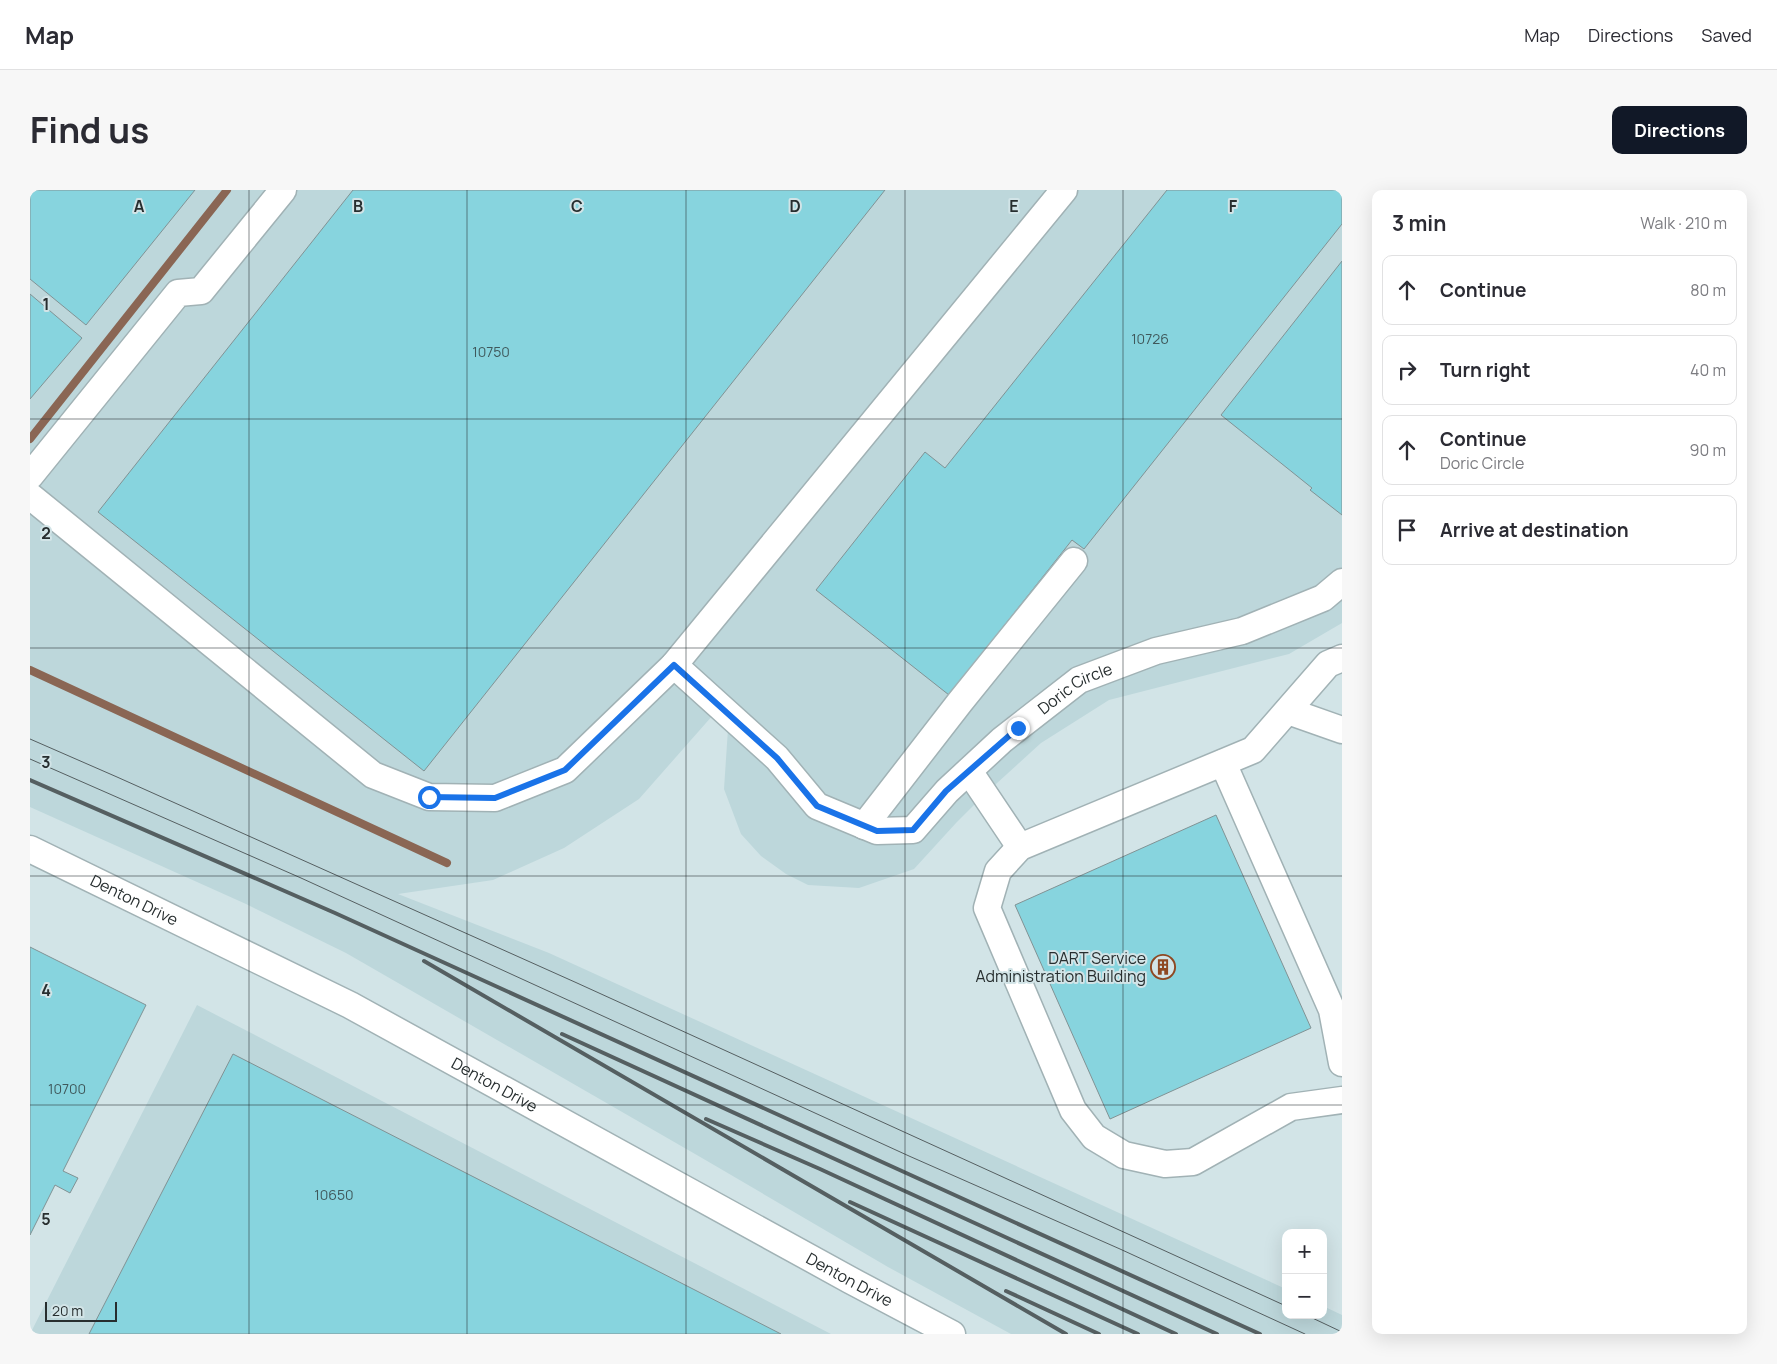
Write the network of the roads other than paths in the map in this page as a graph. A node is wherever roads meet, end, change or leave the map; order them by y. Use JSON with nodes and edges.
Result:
{"nodes":[{"id":1,"x":283,"y":190,"type":"edge"},
{"id":2,"x":1064,"y":190,"type":"edge"},
{"id":3,"x":30,"y":476,"type":"edge"},
{"id":4,"x":30,"y":496,"type":"edge"},
{"id":5,"x":1074,"y":561,"type":"dead end"},
{"id":6,"x":1342,"y":582,"type":"edge"},
{"id":7,"x":1342,"y":658,"type":"edge"},
{"id":8,"x":674,"y":665,"type":"junction"},
{"id":9,"x":1288,"y":711,"type":"junction"},
{"id":10,"x":1342,"y":730,"type":"edge"},
{"id":11,"x":1222,"y":763,"type":"junction"},
{"id":12,"x":969,"y":771,"type":"junction"},
{"id":13,"x":864,"y":826,"type":"junction"},
{"id":14,"x":1020,"y":847,"type":"junction"},
{"id":15,"x":30,"y":849,"type":"edge"},
{"id":16,"x":1342,"y":1063,"type":"edge"},
{"id":17,"x":1342,"y":1100,"type":"edge"},
{"id":18,"x":952,"y":1334,"type":"edge"}],
"edges":[{"from":1,"to":3,"type":"street"},
{"from":2,"to":8,"type":"street"},
{"from":4,"to":8,"type":"street"},
{"from":5,"to":13,"type":"street"},
{"from":6,"to":12,"type":"street","name":"Doric Circle"},
{"from":7,"to":9,"type":"street"},
{"from":8,"to":13,"type":"street","name":"Doric Circle"},
{"from":9,"to":10,"type":"street"},
{"from":9,"to":11,"type":"street"},
{"from":11,"to":14,"type":"street"},
{"from":11,"to":16,"type":"street"},
{"from":12,"to":13,"type":"street","name":"Doric Circle"},
{"from":12,"to":14,"type":"street"},
{"from":14,"to":17,"type":"street"},
{"from":15,"to":18,"type":"street","name":"Denton Drive"}]}
